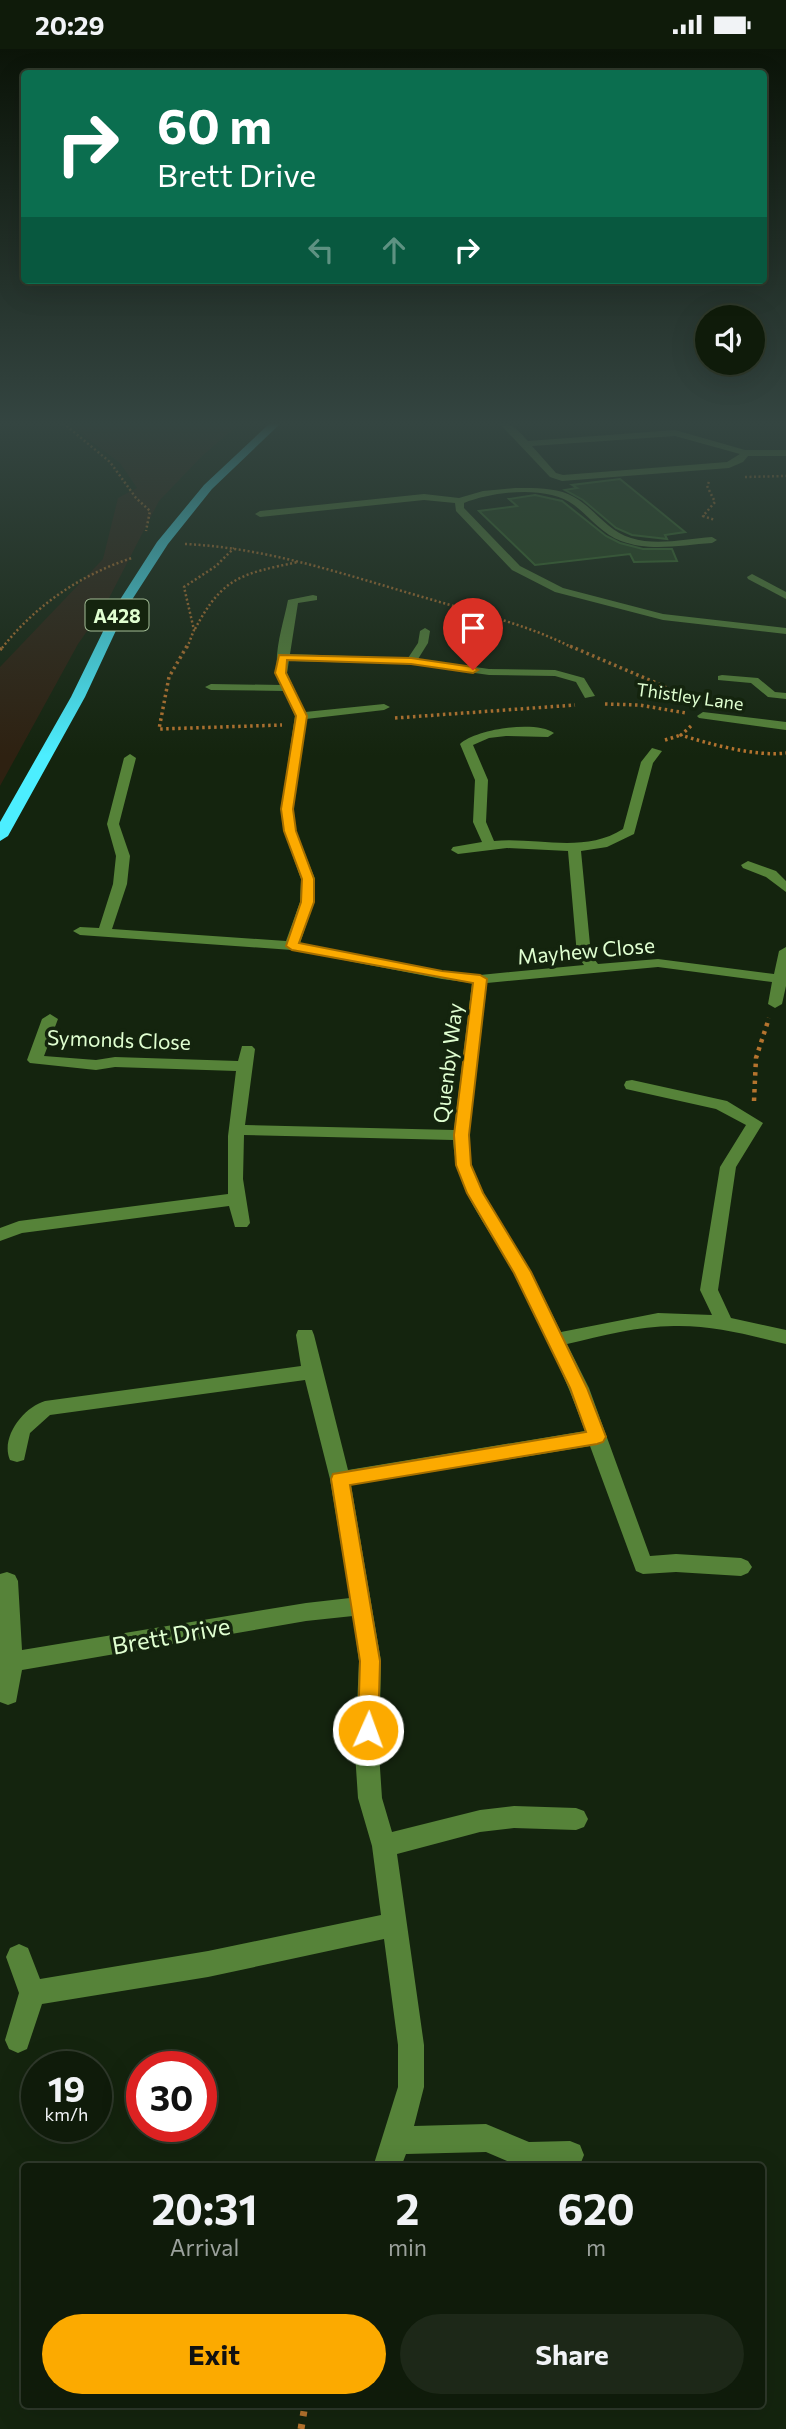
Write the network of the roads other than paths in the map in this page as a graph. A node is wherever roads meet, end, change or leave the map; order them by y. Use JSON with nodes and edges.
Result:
{"nodes":[{"id":1,"x":170,"y":534,"type":"edge"},
{"id":2,"x":483,"y":534,"type":"edge"},
{"id":3,"x":617,"y":534,"type":"edge"},
{"id":4,"x":712,"y":540,"type":"dead end"},
{"id":5,"x":752,"y":577,"type":"dead end"},
{"id":6,"x":786,"y":596,"type":"edge"},
{"id":7,"x":313,"y":598,"type":"dead end"},
{"id":8,"x":425,"y":631,"type":"dead end"},
{"id":9,"x":786,"y":631,"type":"edge"},
{"id":10,"x":282,"y":657,"type":"junction"},
{"id":11,"x":411,"y":661,"type":"junction"},
{"id":12,"x":722,"y":678,"type":"dead end"},
{"id":13,"x":211,"y":687,"type":"dead end"},
{"id":14,"x":286,"y":688,"type":"junction"},
{"id":15,"x":589,"y":696,"type":"dead end"},
{"id":16,"x":786,"y":696,"type":"edge"},
{"id":17,"x":384,"y":713,"type":"road end"},
{"id":18,"x":703,"y":716,"type":"road end"},
{"id":19,"x":301,"y":721,"type":"junction"},
{"id":20,"x":786,"y":726,"type":"edge"},
{"id":21,"x":548,"y":733,"type":"dead end"},
{"id":22,"x":656,"y":751,"type":"dead end"},
{"id":23,"x":130,"y":758,"type":"dead end"},
{"id":24,"x":0,"y":836,"type":"edge"},
{"id":25,"x":490,"y":845,"type":"junction"},
{"id":26,"x":574,"y":847,"type":"junction"},
{"id":27,"x":458,"y":850,"type":"dead end"},
{"id":28,"x":748,"y":865,"type":"dead end"},
{"id":29,"x":786,"y":866,"type":"edge"},
{"id":30,"x":771,"y":874,"type":"junction"},
{"id":31,"x":786,"y":888,"type":"edge"},
{"id":32,"x":80,"y":931,"type":"dead end"},
{"id":33,"x":104,"y":933,"type":"junction"},
{"id":34,"x":292,"y":946,"type":"junction"},
{"id":35,"x":786,"y":951,"type":"edge"},
{"id":36,"x":594,"y":969,"type":"junction"},
{"id":37,"x":480,"y":979,"type":"junction"},
{"id":38,"x":779,"y":979,"type":"junction"},
{"id":39,"x":775,"y":1004,"type":"road end"},
{"id":40,"x":50,"y":1019,"type":"dead end"},
{"id":41,"x":247,"y":1049,"type":"dead end"},
{"id":42,"x":245,"y":1066,"type":"junction"},
{"id":43,"x":632,"y":1085,"type":"dead end"},
{"id":44,"x":237,"y":1130,"type":"junction"},
{"id":45,"x":461,"y":1135,"type":"junction"},
{"id":46,"x":235,"y":1199,"type":"junction"},
{"id":47,"x":241,"y":1223,"type":"dead end"},
{"id":48,"x":0,"y":1235,"type":"edge"},
{"id":49,"x":725,"y":1324,"type":"junction"},
{"id":50,"x":305,"y":1335,"type":"dead end"},
{"id":51,"x":786,"y":1336,"type":"edge"},
{"id":52,"x":555,"y":1341,"type":"junction"},
{"id":53,"x":312,"y":1372,"type":"junction"},
{"id":54,"x":597,"y":1437,"type":"junction"},
{"id":55,"x":17,"y":1454,"type":"dead end"},
{"id":56,"x":340,"y":1479,"type":"junction"},
{"id":57,"x":741,"y":1567,"type":"dead end"},
{"id":58,"x":7,"y":1581,"type":"dead end"},
{"id":59,"x":362,"y":1606,"type":"junction"},
{"id":60,"x":12,"y":1662,"type":"junction"},
{"id":61,"x":8,"y":1695,"type":"dead end"},
{"id":62,"x":576,"y":1819,"type":"dead end"},
{"id":63,"x":384,"y":1846,"type":"junction"},
{"id":64,"x":395,"y":1924,"type":"junction"},
{"id":65,"x":19,"y":1957,"type":"dead end"},
{"id":66,"x":32,"y":1993,"type":"junction"},
{"id":67,"x":18,"y":2040,"type":"dead end"},
{"id":68,"x":397,"y":2140,"type":"junction"},
{"id":69,"x":570,"y":2155,"type":"dead end"},
{"id":70,"x":388,"y":2163,"type":"edge"}],
"edges":[{"from":1,"to":24,"type":"highway","number":"A428"},
{"from":2,"to":9,"type":"street"},
{"from":3,"to":4,"type":"street"},
{"from":5,"to":6,"type":"street"},
{"from":7,"to":10,"type":"street"},
{"from":8,"to":11,"type":"street"},
{"from":10,"to":11,"type":"street"},
{"from":10,"to":14,"type":"street"},
{"from":11,"to":15,"type":"street"},
{"from":12,"to":16,"type":"street"},
{"from":13,"to":14,"type":"street"},
{"from":14,"to":19,"type":"street"},
{"from":17,"to":19,"type":"street"},
{"from":18,"to":20,"type":"street","name":"Thistley Lane"},
{"from":19,"to":34,"type":"street"},
{"from":21,"to":25,"type":"street"},
{"from":22,"to":26,"type":"street"},
{"from":23,"to":33,"type":"street"},
{"from":25,"to":26,"type":"street"},
{"from":25,"to":27,"type":"street"},
{"from":26,"to":36,"type":"street"},
{"from":28,"to":30,"type":"street"},
{"from":29,"to":30,"type":"street"},
{"from":30,"to":31,"type":"street"},
{"from":32,"to":33,"type":"street","name":"Quenby Way"},
{"from":33,"to":34,"type":"street","name":"Quenby Way"},
{"from":34,"to":37,"type":"street","name":"Quenby Way"},
{"from":35,"to":38,"type":"street"},
{"from":36,"to":37,"type":"street","name":"Mayhew Close"},
{"from":36,"to":38,"type":"street","name":"Mayhew Close"},
{"from":37,"to":45,"type":"street","name":"Quenby Way"},
{"from":38,"to":39,"type":"street"},
{"from":40,"to":42,"type":"street","name":"Symonds Close"},
{"from":41,"to":42,"type":"street"},
{"from":42,"to":44,"type":"street"},
{"from":43,"to":49,"type":"street"},
{"from":44,"to":45,"type":"street"},
{"from":44,"to":46,"type":"street"},
{"from":45,"to":52,"type":"street","name":"Quenby Way"},
{"from":46,"to":47,"type":"street"},
{"from":46,"to":48,"type":"street"},
{"from":49,"to":51,"type":"street"},
{"from":49,"to":52,"type":"street"},
{"from":50,"to":53,"type":"street"},
{"from":52,"to":54,"type":"street","name":"Quenby Way"},
{"from":53,"to":55,"type":"street"},
{"from":53,"to":56,"type":"street"},
{"from":54,"to":56,"type":"street"},
{"from":54,"to":57,"type":"street","name":"Quenby Way"},
{"from":56,"to":59,"type":"street"},
{"from":58,"to":60,"type":"street"},
{"from":59,"to":60,"type":"street","name":"Brett Drive"},
{"from":59,"to":63,"type":"street"},
{"from":60,"to":61,"type":"street"},
{"from":62,"to":63,"type":"street"},
{"from":63,"to":64,"type":"street"},
{"from":64,"to":66,"type":"street"},
{"from":64,"to":68,"type":"street"},
{"from":65,"to":66,"type":"street"},
{"from":66,"to":67,"type":"street"},
{"from":68,"to":69,"type":"street"},
{"from":68,"to":70,"type":"street"}]}
